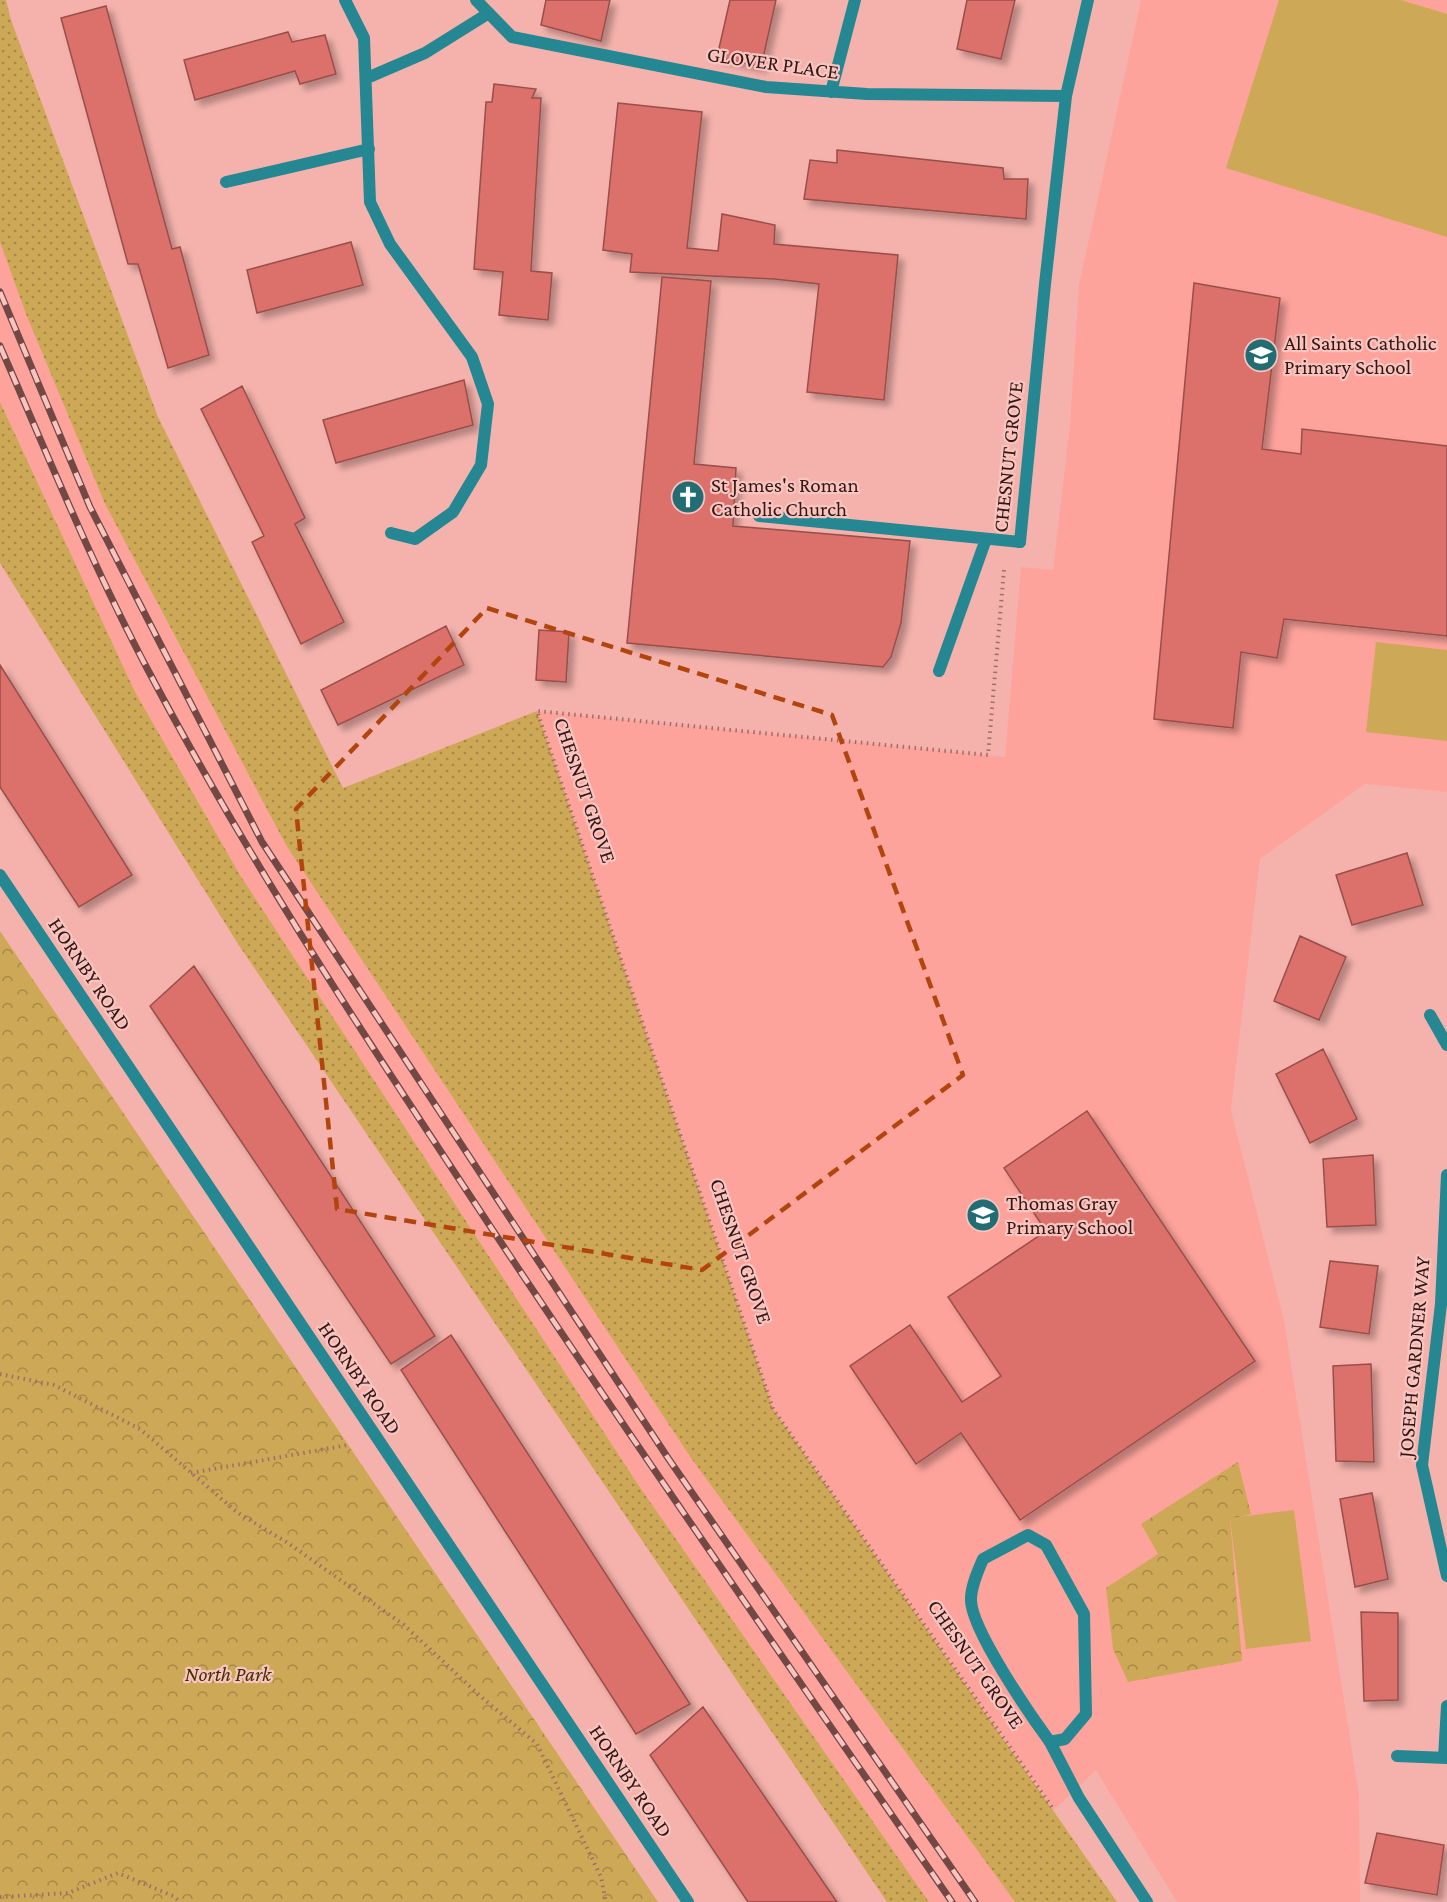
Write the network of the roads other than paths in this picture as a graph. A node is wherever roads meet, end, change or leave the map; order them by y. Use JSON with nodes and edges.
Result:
{"nodes":[{"id":1,"x":345,"y":0,"type":"edge"},
{"id":2,"x":476,"y":0,"type":"edge"},
{"id":3,"x":855,"y":0,"type":"edge"},
{"id":4,"x":1088,"y":0,"type":"edge"},
{"id":5,"x":489,"y":13,"type":"junction"},
{"id":6,"x":367,"y":78,"type":"junction"},
{"id":7,"x":831,"y":92,"type":"junction"},
{"id":8,"x":1066,"y":96,"type":"junction"},
{"id":9,"x":369,"y":149,"type":"junction"},
{"id":10,"x":226,"y":182,"type":"dead end"},
{"id":11,"x":759,"y":516,"type":"dead end"},
{"id":12,"x":391,"y":533,"type":"dead end"},
{"id":13,"x":986,"y":538,"type":"junction"},
{"id":14,"x":939,"y":671,"type":"dead end"},
{"id":15,"x":0,"y":875,"type":"edge"},
{"id":16,"x":1430,"y":1015,"type":"dead end"},
{"id":17,"x":1447,"y":1045,"type":"edge"},
{"id":18,"x":1447,"y":1175,"type":"edge"},
{"id":19,"x":1444,"y":1304,"type":"edge"},
{"id":20,"x":1447,"y":1576,"type":"edge"},
{"id":21,"x":1447,"y":1706,"type":"edge"},
{"id":22,"x":1050,"y":1742,"type":"junction"},
{"id":23,"x":1397,"y":1756,"type":"dead end"},
{"id":24,"x":1445,"y":1757,"type":"edge"},
{"id":25,"x":688,"y":1902,"type":"edge"},
{"id":26,"x":1147,"y":1902,"type":"edge"}],
"edges":[{"from":1,"to":6,"type":"street"},
{"from":2,"to":5,"type":"street","name":"GLOVER PLACE"},
{"from":3,"to":7,"type":"street"},
{"from":4,"to":8,"type":"street","name":"CHESNUT GROVE"},
{"from":5,"to":6,"type":"street"},
{"from":5,"to":7,"type":"street","name":"GLOVER PLACE"},
{"from":6,"to":9,"type":"street"},
{"from":7,"to":8,"type":"street","name":"GLOVER PLACE"},
{"from":8,"to":13,"type":"street","name":"CHESNUT GROVE"},
{"from":9,"to":10,"type":"street"},
{"from":9,"to":12,"type":"street"},
{"from":11,"to":13,"type":"street"},
{"from":13,"to":14,"type":"street"},
{"from":15,"to":25,"type":"street","name":"HORNBY ROAD"},
{"from":16,"to":17,"type":"street"},
{"from":18,"to":19,"type":"street","name":"JOSEPH GARDNER WAY"},
{"from":19,"to":20,"type":"street","name":"JOSEPH GARDNER WAY"},
{"from":21,"to":24,"type":"street"},
{"from":22,"to":22,"type":"street","name":"CHESNUT GROVE"},
{"from":22,"to":26,"type":"street","name":"CHESNUT GROVE"},
{"from":23,"to":24,"type":"street"}]}
